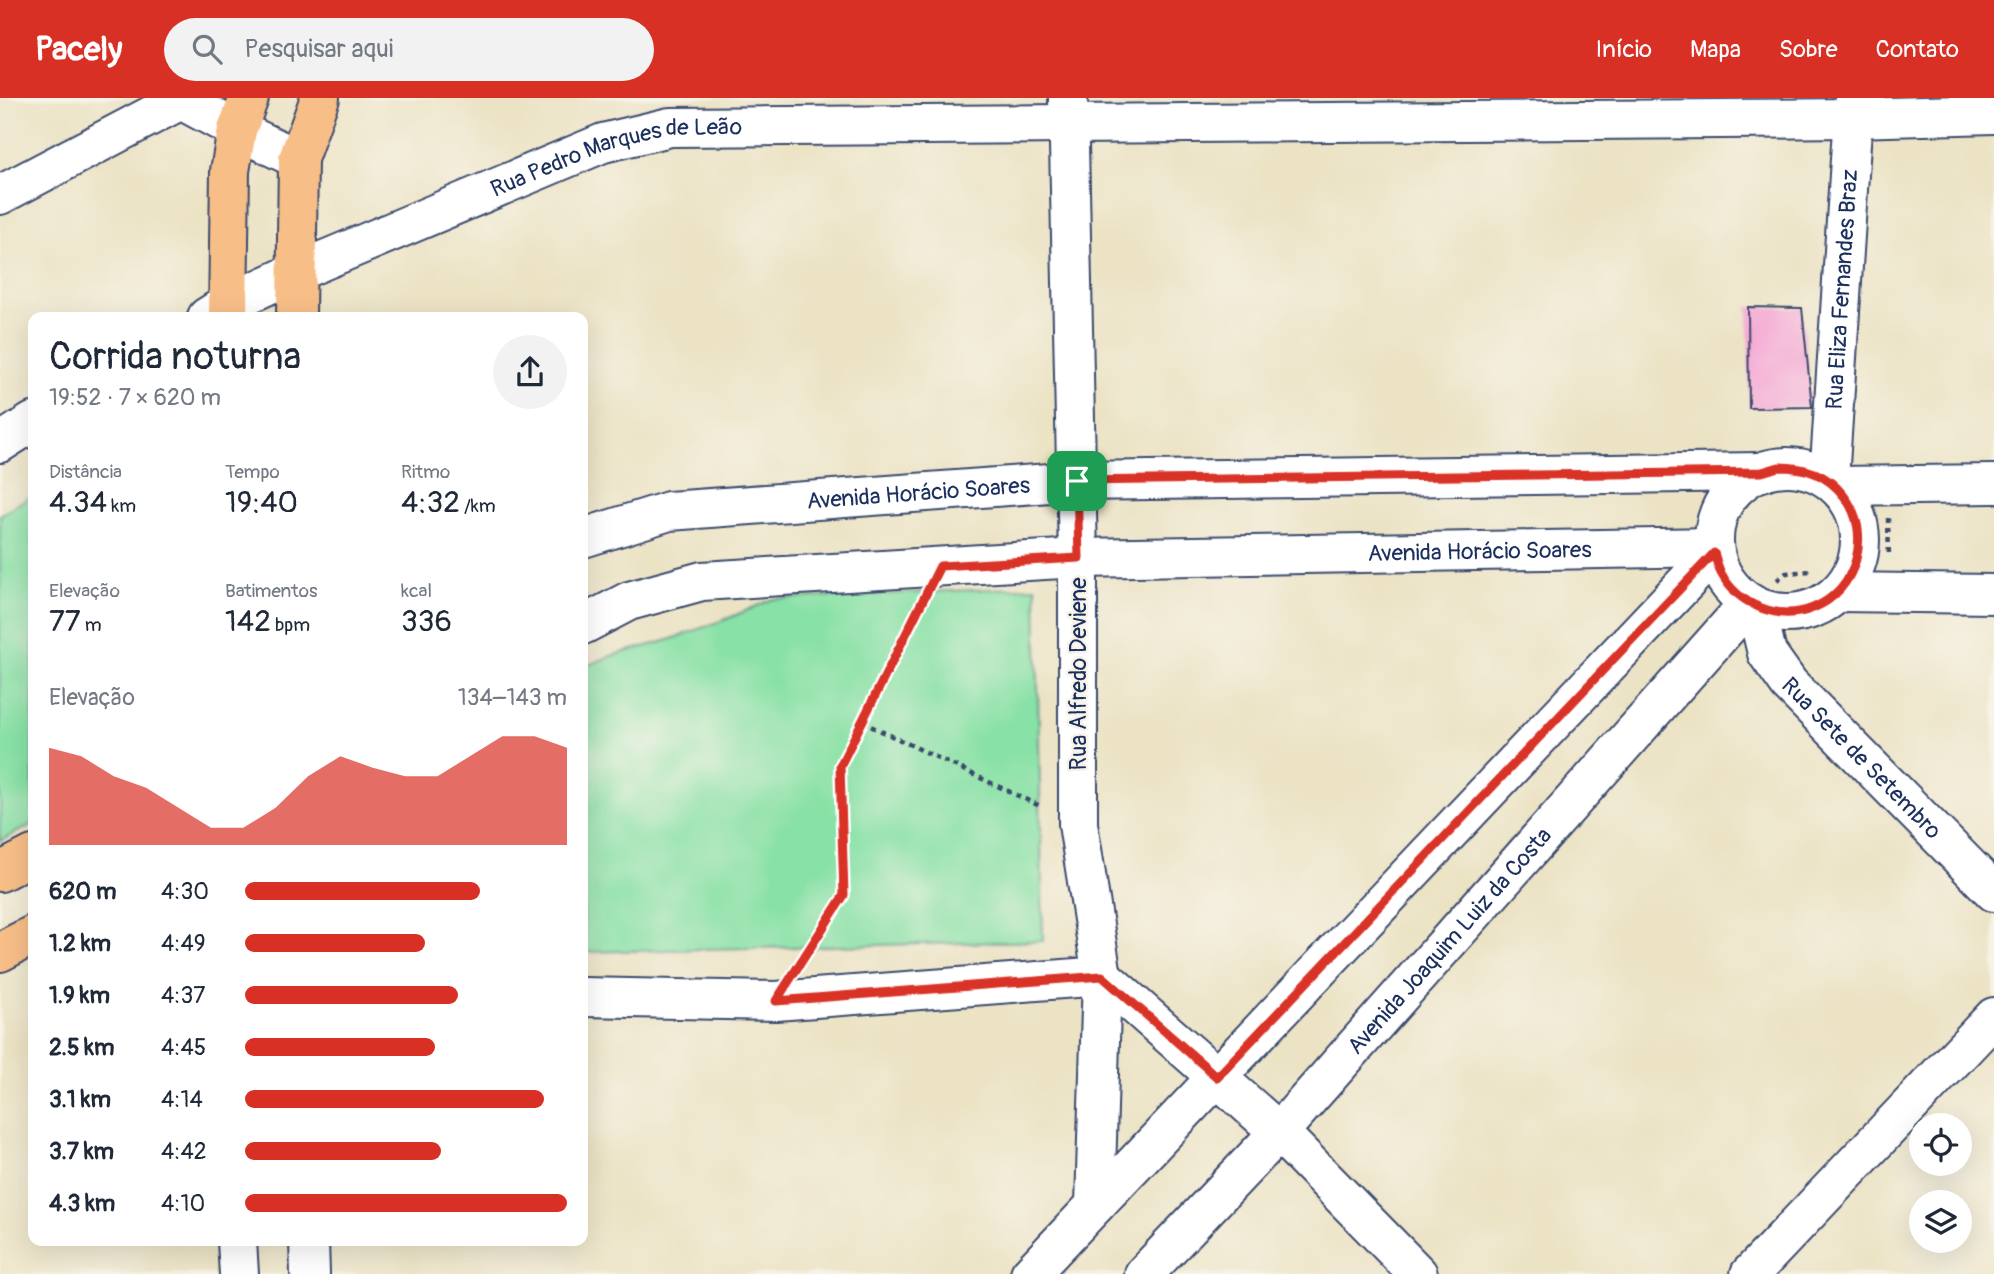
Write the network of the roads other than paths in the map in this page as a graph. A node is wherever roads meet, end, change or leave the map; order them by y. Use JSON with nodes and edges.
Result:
{"nodes":[{"id":1,"x":320,"y":98,"type":"edge"},
{"id":2,"x":179,"y":99,"type":"edge"},
{"id":3,"x":1853,"y":108,"type":"edge"},
{"id":4,"x":1068,"y":110,"type":"edge"},
{"id":5,"x":243,"y":114,"type":"edge"},
{"id":6,"x":1994,"y":114,"type":"edge"},
{"id":7,"x":298,"y":159,"type":"junction"},
{"id":8,"x":0,"y":195,"type":"edge"},
{"id":9,"x":296,"y":272,"type":"junction"},
{"id":10,"x":221,"y":312,"type":"edge"},
{"id":11,"x":296,"y":312,"type":"edge"},
{"id":12,"x":28,"y":425,"type":"edge"},
{"id":13,"x":0,"y":443,"type":"edge"},
{"id":14,"x":1762,"y":472,"type":"junction"},
{"id":15,"x":1077,"y":481,"type":"junction"},
{"id":16,"x":1833,"y":483,"type":"junction"},
{"id":17,"x":1994,"y":484,"type":"edge"},
{"id":18,"x":588,"y":536,"type":"edge"},
{"id":19,"x":1633,"y":548,"type":"junction"},
{"id":20,"x":1714,"y":550,"type":"junction"},
{"id":21,"x":1079,"y":558,"type":"junction"},
{"id":22,"x":1839,"y":592,"type":"junction"},
{"id":23,"x":1994,"y":594,"type":"edge"},
{"id":24,"x":1664,"y":605,"type":"junction"},
{"id":25,"x":1752,"y":605,"type":"junction"},
{"id":26,"x":588,"y":622,"type":"edge"},
{"id":27,"x":28,"y":858,"type":"edge"},
{"id":28,"x":0,"y":872,"type":"edge"},
{"id":29,"x":1994,"y":892,"type":"edge"},
{"id":30,"x":28,"y":938,"type":"edge"},
{"id":31,"x":0,"y":952,"type":"edge"},
{"id":32,"x":1102,"y":976,"type":"junction"},
{"id":33,"x":588,"y":997,"type":"edge"},
{"id":34,"x":1994,"y":1017,"type":"edge"},
{"id":35,"x":1217,"y":1077,"type":"junction"},
{"id":36,"x":1279,"y":1132,"type":"junction"},
{"id":37,"x":1095,"y":1205,"type":"junction"},
{"id":38,"x":237,"y":1246,"type":"edge"},
{"id":39,"x":309,"y":1246,"type":"edge"},
{"id":40,"x":239,"y":1274,"type":"edge"},
{"id":41,"x":310,"y":1274,"type":"edge"},
{"id":42,"x":1030,"y":1274,"type":"edge"},
{"id":43,"x":1144,"y":1274,"type":"edge"},
{"id":44,"x":1418,"y":1274,"type":"edge"},
{"id":45,"x":1750,"y":1274,"type":"edge"}],
"edges":[{"from":1,"to":7,"type":"main road"},
{"from":2,"to":5,"type":"street"},
{"from":2,"to":8,"type":"street"},
{"from":3,"to":4,"type":"street","name":"Rua Pedro Marques de Leão"},
{"from":3,"to":6,"type":"street","name":"Rua Pedro Marques de Leão"},
{"from":3,"to":16,"type":"street","name":"Rua Eliza Fernandes Braz"},
{"from":4,"to":9,"type":"street","name":"Rua Pedro Marques de Leão"},
{"from":4,"to":15,"type":"street","name":"Rua Alfredo Deviene"},
{"from":5,"to":7,"type":"street"},
{"from":5,"to":10,"type":"main road"},
{"from":7,"to":9,"type":"main road"},
{"from":9,"to":10,"type":"street","name":"Rua Pedro Marques de Leão"},
{"from":9,"to":11,"type":"main road"},
{"from":12,"to":13,"type":"street"},
{"from":14,"to":15,"type":"street","name":"Avenida Horácio Soares"},
{"from":14,"to":16,"type":"street"},
{"from":14,"to":20,"type":"street"},
{"from":15,"to":18,"type":"street","name":"Avenida Horácio Soares"},
{"from":15,"to":21,"type":"street","name":"Rua Alfredo Deviene"},
{"from":16,"to":17,"type":"street"},
{"from":16,"to":22,"type":"street"},
{"from":19,"to":20,"type":"street","name":"Avenida Horácio Soares"},
{"from":19,"to":21,"type":"street","name":"Avenida Horácio Soares"},
{"from":19,"to":24,"type":"street"},
{"from":20,"to":24,"type":"street"},
{"from":20,"to":25,"type":"street"},
{"from":21,"to":26,"type":"street","name":"Avenida Horácio Soares"},
{"from":21,"to":32,"type":"street","name":"Rua Alfredo Deviene"},
{"from":22,"to":23,"type":"street"},
{"from":22,"to":25,"type":"street"},
{"from":24,"to":35,"type":"street"},
{"from":25,"to":29,"type":"street","name":"Rua Sete de Setembro"},
{"from":25,"to":36,"type":"street","name":"Avenida Joaquim Luiz da Costa"},
{"from":27,"to":28,"type":"main road"},
{"from":30,"to":31,"type":"main road"},
{"from":32,"to":33,"type":"street"},
{"from":32,"to":35,"type":"street"},
{"from":32,"to":37,"type":"street","name":"Rua Alfredo Deviene"},
{"from":34,"to":45,"type":"street"},
{"from":35,"to":36,"type":"street"},
{"from":35,"to":37,"type":"street"},
{"from":36,"to":43,"type":"street","name":"Avenida Joaquim Luiz da Costa"},
{"from":36,"to":44,"type":"street"},
{"from":37,"to":42,"type":"street"},
{"from":38,"to":40,"type":"street"},
{"from":39,"to":41,"type":"street"}]}
